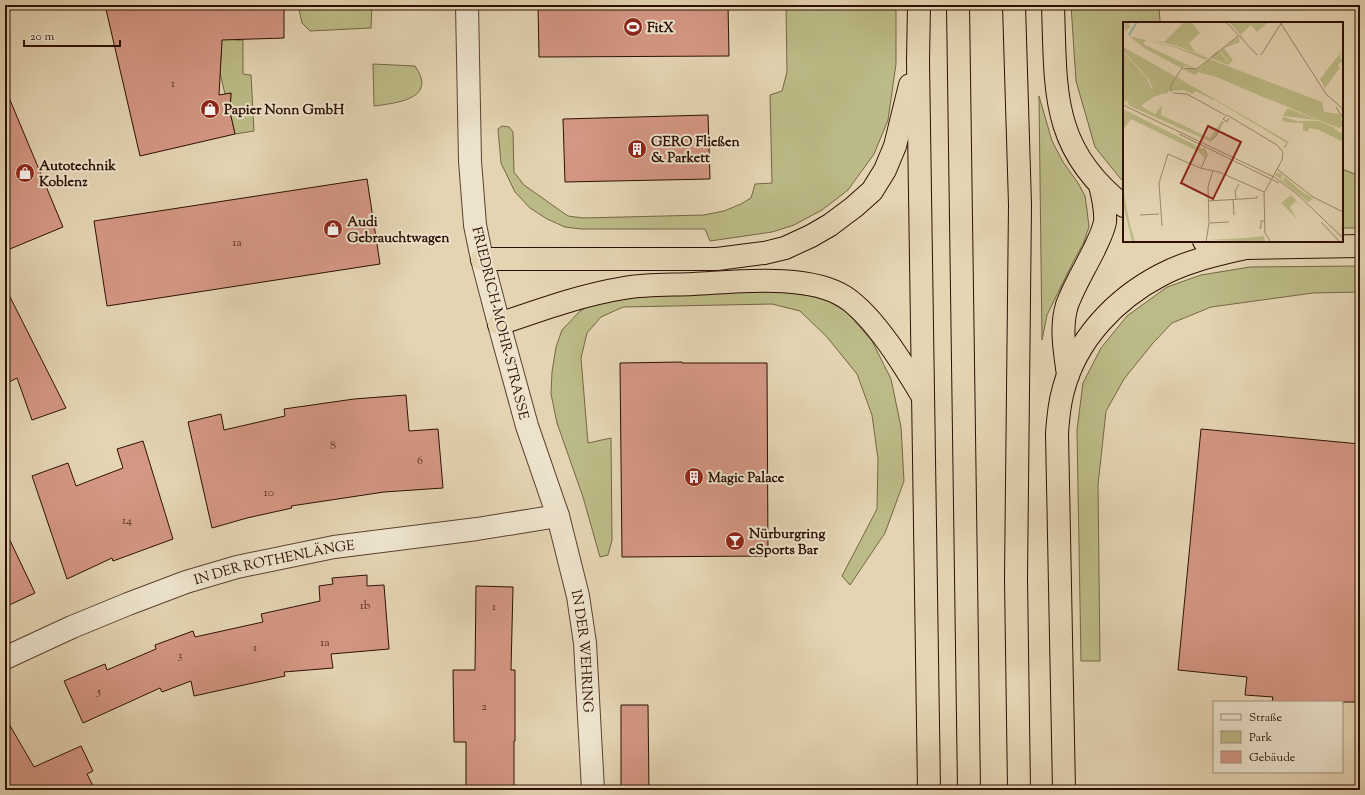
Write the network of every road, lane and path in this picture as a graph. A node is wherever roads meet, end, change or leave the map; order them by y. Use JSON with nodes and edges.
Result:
{"nodes":[{"id":1,"x":467,"y":5,"type":"edge"},
{"id":2,"x":919,"y":5,"type":"edge"},
{"id":3,"x":958,"y":5,"type":"edge"},
{"id":4,"x":1014,"y":5,"type":"edge"},
{"id":5,"x":1053,"y":5,"type":"edge"},
{"id":6,"x":918,"y":61,"type":"junction"},
{"id":7,"x":1100,"y":186,"type":"junction"},
{"id":8,"x":1123,"y":205,"type":"edge"},
{"id":9,"x":1210,"y":242,"type":"edge"},
{"id":10,"x":1360,"y":246,"type":"edge"},
{"id":11,"x":1245,"y":248,"type":"junction"},
{"id":12,"x":482,"y":259,"type":"junction"},
{"id":13,"x":499,"y":324,"type":"junction"},
{"id":14,"x":1068,"y":375,"type":"junction"},
{"id":15,"x":923,"y":397,"type":"junction"},
{"id":16,"x":558,"y":516,"type":"junction"},
{"id":17,"x":5,"y":658,"type":"edge"},
{"id":18,"x":592,"y":790,"type":"edge"},
{"id":19,"x":929,"y":790,"type":"edge"},
{"id":20,"x":970,"y":790,"type":"edge"},
{"id":21,"x":1019,"y":790,"type":"edge"},
{"id":22,"x":1064,"y":790,"type":"edge"}],
"edges":[{"from":1,"to":12,"type":"street","name":"FRIEDRICH-MOHR-STRASSE"},
{"from":2,"to":6,"type":"highway"},
{"from":3,"to":20,"type":"highway"},
{"from":4,"to":21,"type":"highway"},
{"from":5,"to":7,"type":"highway"},
{"from":6,"to":12,"type":"highway"},
{"from":6,"to":15,"type":"highway"},
{"from":7,"to":8,"type":"highway"},
{"from":7,"to":14,"type":"highway"},
{"from":9,"to":11,"type":"highway"},
{"from":10,"to":11,"type":"highway"},
{"from":11,"to":14,"type":"highway"},
{"from":12,"to":13,"type":"street","name":"FRIEDRICH-MOHR-STRASSE"},
{"from":13,"to":15,"type":"highway"},
{"from":13,"to":16,"type":"street","name":"FRIEDRICH-MOHR-STRASSE"},
{"from":14,"to":22,"type":"highway"},
{"from":15,"to":19,"type":"highway"},
{"from":16,"to":17,"type":"street","name":"IN DER ROTHENLÄNGE"},
{"from":16,"to":18,"type":"street","name":"IN DER WEHRING"}]}
